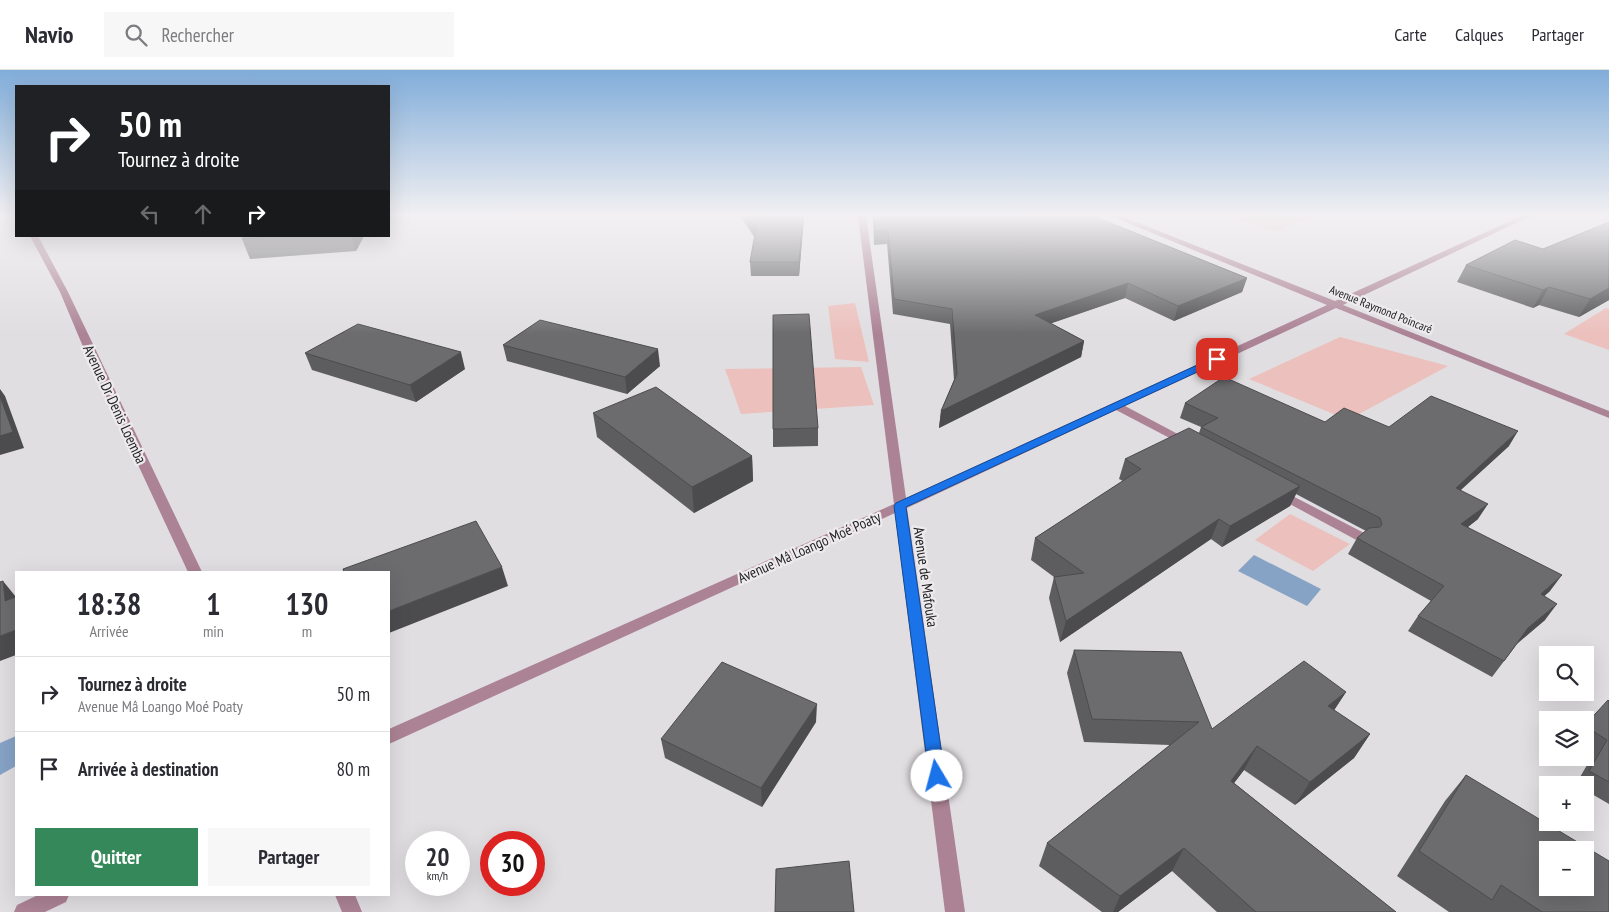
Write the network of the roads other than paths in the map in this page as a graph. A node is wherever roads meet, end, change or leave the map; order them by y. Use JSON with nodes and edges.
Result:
{"nodes":[{"id":1,"x":44,"y":255,"type":"edge"},
{"id":2,"x":867,"y":255,"type":"edge"},
{"id":3,"x":1213,"y":255,"type":"edge"},
{"id":4,"x":1441,"y":255,"type":"edge"},
{"id":5,"x":1335,"y":304,"type":"junction"},
{"id":6,"x":1116,"y":406,"type":"junction"},
{"id":7,"x":1609,"y":414,"type":"edge"},
{"id":8,"x":1202,"y":452,"type":"edge"},
{"id":9,"x":1271,"y":488,"type":"edge"},
{"id":10,"x":900,"y":506,"type":"junction"},
{"id":11,"x":1365,"y":539,"type":"edge"},
{"id":12,"x":195,"y":571,"type":"edge"},
{"id":13,"x":390,"y":737,"type":"edge"},
{"id":14,"x":57,"y":896,"type":"edge"},
{"id":15,"x":345,"y":896,"type":"edge"},
{"id":16,"x":24,"y":912,"type":"edge"},
{"id":17,"x":352,"y":912,"type":"edge"},
{"id":18,"x":955,"y":912,"type":"edge"}],
"edges":[{"from":1,"to":12,"type":"street","name":"Avenue Dr Denis Loemba"},
{"from":2,"to":10,"type":"street","name":"Avenue de Mafouka"},
{"from":3,"to":5,"type":"street","name":"Avenue Raymond Poincaré"},
{"from":4,"to":5,"type":"street","name":"Avenue Mâ Loango Moé Poaty"},
{"from":5,"to":6,"type":"street","name":"Avenue Mâ Loango Moé Poaty"},
{"from":5,"to":7,"type":"street","name":"Avenue Raymond Poincaré"},
{"from":6,"to":8,"type":"street"},
{"from":6,"to":10,"type":"street","name":"Avenue Mâ Loango Moé Poaty"},
{"from":9,"to":11,"type":"street"},
{"from":10,"to":13,"type":"street","name":"Avenue Mâ Loango Moé Poaty"},
{"from":10,"to":18,"type":"street","name":"Avenue de Mafouka"},
{"from":14,"to":16,"type":"street"},
{"from":15,"to":17,"type":"street"}]}
